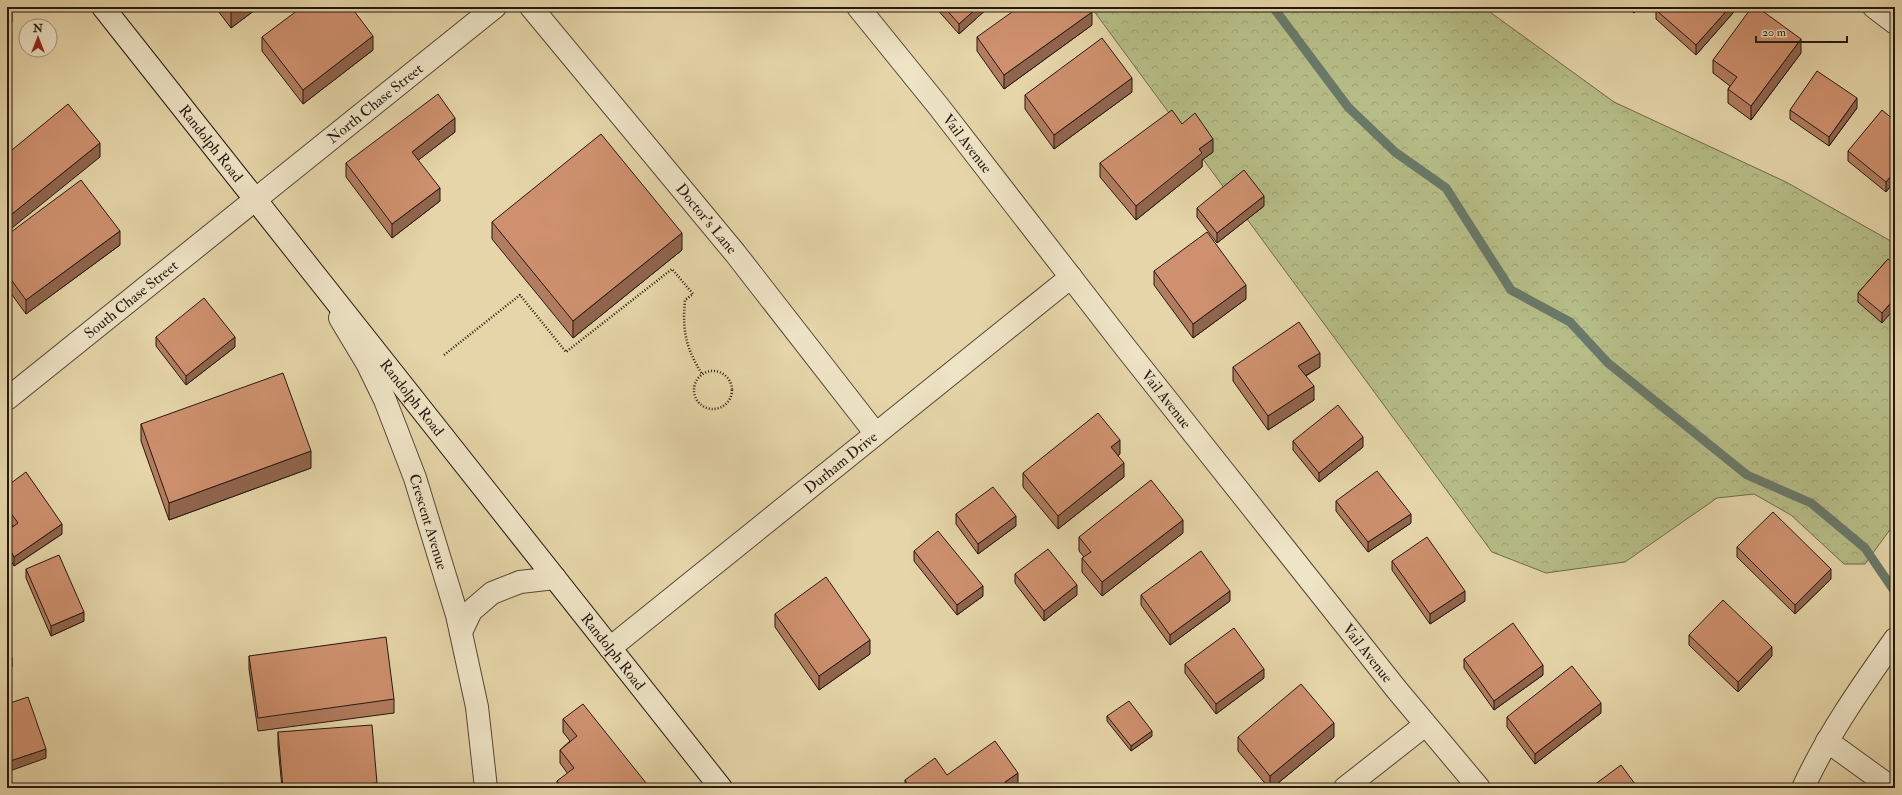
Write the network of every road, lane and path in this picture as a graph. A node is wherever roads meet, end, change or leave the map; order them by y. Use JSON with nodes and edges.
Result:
{"nodes":[{"id":1,"x":103,"y":7,"type":"edge"},
{"id":2,"x":495,"y":7,"type":"edge"},
{"id":3,"x":531,"y":7,"type":"edge"},
{"id":4,"x":858,"y":7,"type":"edge"},
{"id":5,"x":1874,"y":7,"type":"edge"},
{"id":6,"x":1895,"y":23,"type":"edge"},
{"id":7,"x":256,"y":199,"type":"junction"},
{"id":8,"x":316,"y":275,"type":"junction"},
{"id":9,"x":1071,"y":277,"type":"junction"},
{"id":10,"x":444,"y":355,"type":"dead end"},
{"id":11,"x":702,"y":374,"type":"junction"},
{"id":12,"x":7,"y":399,"type":"edge"},
{"id":13,"x":876,"y":434,"type":"junction"},
{"id":14,"x":555,"y":578,"type":"junction"},
{"id":15,"x":461,"y":632,"type":"junction"},
{"id":16,"x":1895,"y":639,"type":"edge"},
{"id":17,"x":610,"y":648,"type":"junction"},
{"id":18,"x":1425,"y":725,"type":"junction"},
{"id":19,"x":1827,"y":741,"type":"junction"},
{"id":20,"x":486,"y":788,"type":"edge"},
{"id":21,"x":721,"y":788,"type":"edge"},
{"id":22,"x":1345,"y":788,"type":"edge"},
{"id":23,"x":1479,"y":788,"type":"edge"},
{"id":24,"x":1803,"y":788,"type":"edge"},
{"id":25,"x":1892,"y":788,"type":"edge"}],
"edges":[{"from":1,"to":7,"type":"street","name":"Randolph Road"},
{"from":2,"to":7,"type":"street","name":"North Chase Street"},
{"from":3,"to":13,"type":"street","name":"Doctor's Lane"},
{"from":4,"to":9,"type":"street","name":"Vail Avenue"},
{"from":5,"to":6,"type":"street"},
{"from":7,"to":8,"type":"street","name":"Randolph Road"},
{"from":7,"to":12,"type":"street","name":"South Chase Street"},
{"from":8,"to":14,"type":"street","name":"Randolph Road"},
{"from":8,"to":15,"type":"street","name":"Crescent Avenue"},
{"from":9,"to":13,"type":"street","name":"Durham Drive"},
{"from":9,"to":18,"type":"street","name":"Vail Avenue"},
{"from":10,"to":11,"type":"path"},
{"from":11,"to":11,"type":"path"},
{"from":13,"to":17,"type":"street","name":"Durham Drive"},
{"from":14,"to":15,"type":"street"},
{"from":14,"to":17,"type":"street","name":"Randolph Road"},
{"from":15,"to":20,"type":"street","name":"Crescent Avenue"},
{"from":16,"to":19,"type":"street"},
{"from":17,"to":21,"type":"street","name":"Randolph Road"},
{"from":18,"to":22,"type":"street"},
{"from":18,"to":23,"type":"street","name":"Vail Avenue"},
{"from":19,"to":24,"type":"street"},
{"from":19,"to":25,"type":"street"}]}
